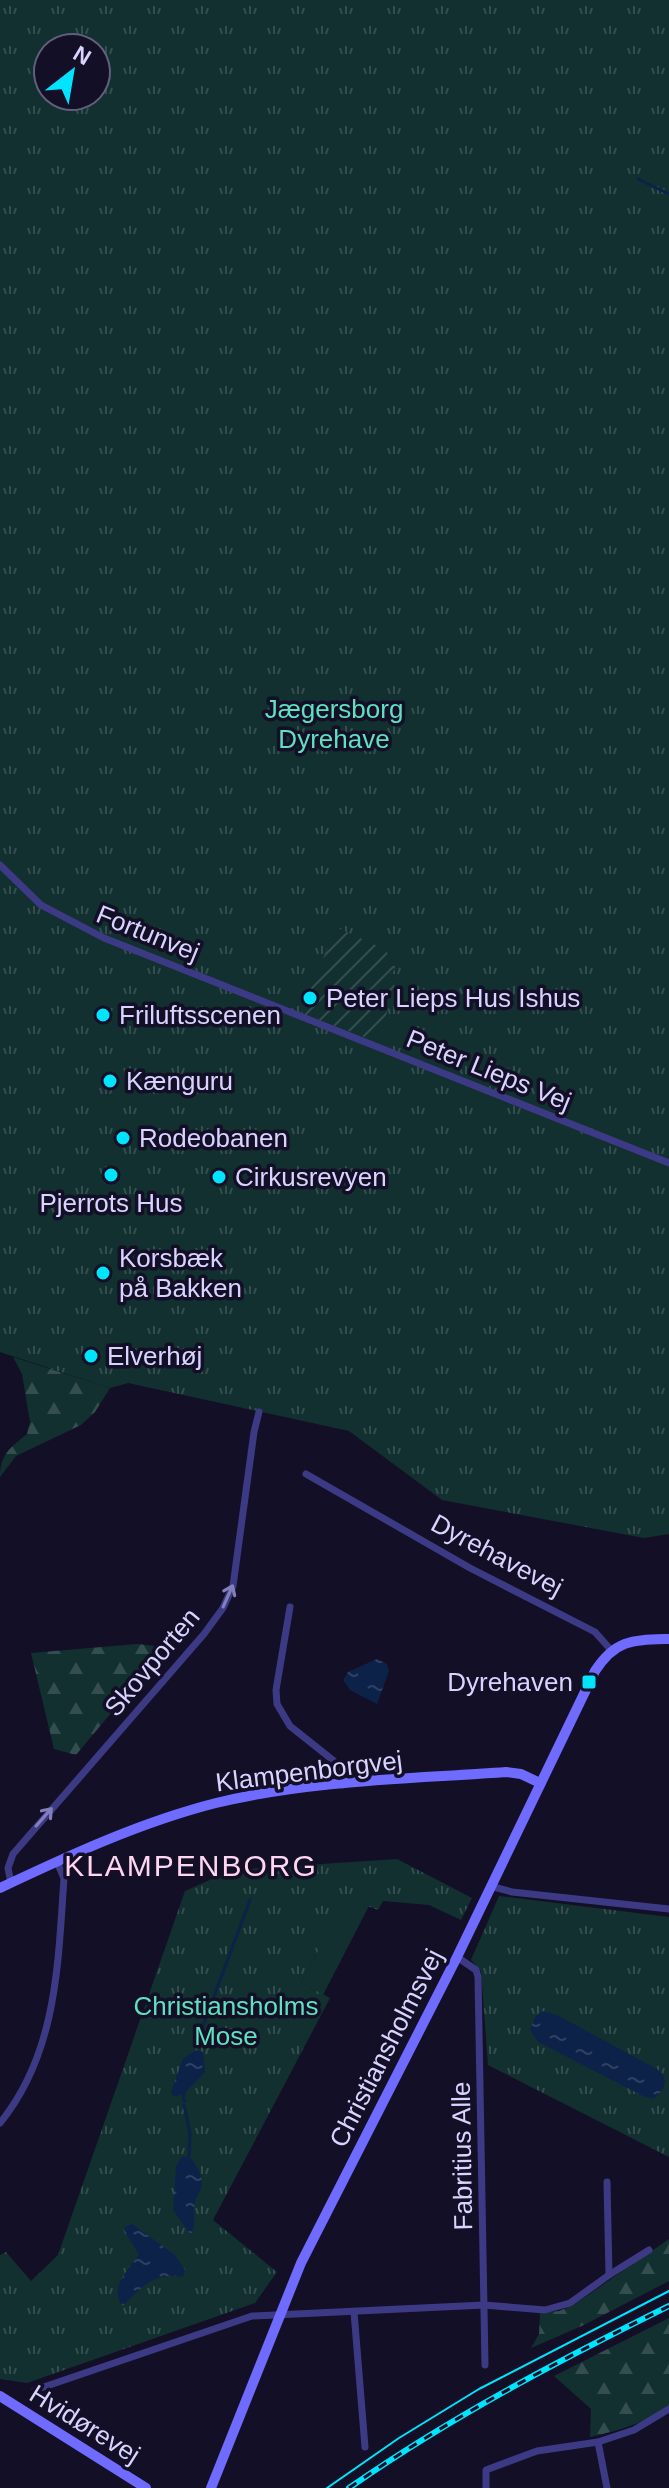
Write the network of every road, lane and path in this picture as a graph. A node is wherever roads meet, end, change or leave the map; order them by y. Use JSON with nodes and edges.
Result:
{"nodes":[{"id":1,"x":0,"y":865,"type":"edge"},
{"id":2,"x":294,"y":1014,"type":"joint"},
{"id":3,"x":669,"y":1163,"type":"edge"},
{"id":4,"x":259,"y":1412,"type":"dead end"},
{"id":5,"x":306,"y":1474,"type":"dead end"},
{"id":6,"x":290,"y":1607,"type":"dead end"},
{"id":7,"x":669,"y":1639,"type":"edge"},
{"id":8,"x":611,"y":1650,"type":"junction"},
{"id":9,"x":540,"y":1783,"type":"junction"},
{"id":10,"x":343,"y":1785,"type":"junction"},
{"id":11,"x":57,"y":1862,"type":"junction"},
{"id":12,"x":5,"y":1885,"type":"edge"},
{"id":13,"x":490,"y":1886,"type":"junction"},
{"id":14,"x":669,"y":1909,"type":"edge"},
{"id":15,"x":457,"y":1957,"type":"junction"},
{"id":16,"x":0,"y":2123,"type":"edge"},
{"id":17,"x":607,"y":2182,"type":"dead end"},
{"id":18,"x":649,"y":2250,"type":"dead end"},
{"id":19,"x":609,"y":2275,"type":"junction"},
{"id":20,"x":484,"y":2305,"type":"junction"},
{"id":21,"x":354,"y":2312,"type":"junction"},
{"id":22,"x":279,"y":2316,"type":"junction"},
{"id":23,"x":485,"y":2365,"type":"dead end"},
{"id":24,"x":35,"y":2390,"type":"dead end"},
{"id":25,"x":0,"y":2396,"type":"edge"},
{"id":26,"x":669,"y":2409,"type":"edge"},
{"id":27,"x":598,"y":2442,"type":"junction"},
{"id":28,"x":365,"y":2447,"type":"dead end"},
{"id":29,"x":215,"y":2474,"type":"junction"},
{"id":30,"x":146,"y":2488,"type":"edge"},
{"id":31,"x":202,"y":2488,"type":"edge"},
{"id":32,"x":211,"y":2488,"type":"edge"},
{"id":33,"x":486,"y":2488,"type":"edge"},
{"id":34,"x":607,"y":2488,"type":"edge"}],
"edges":[{"from":1,"to":2,"type":"street","name":"Fortunvej"},
{"from":2,"to":3,"type":"street","name":"Peter Lieps Vej"},
{"from":12,"to":4,"type":"street","name":"Skovporten","one_way":true},
{"from":5,"to":8,"type":"street","name":"Dyrehavevej"},
{"from":6,"to":10,"type":"street"},
{"from":7,"to":8,"type":"street"},
{"from":8,"to":9,"type":"street","name":"Christiansholmsvej"},
{"from":9,"to":10,"type":"street","name":"Klampenborgvej"},
{"from":9,"to":13,"type":"street","name":"Christiansholmsvej"},
{"from":10,"to":11,"type":"street","name":"Klampenborgvej"},
{"from":11,"to":12,"type":"street","name":"Klampenborgvej"},
{"from":11,"to":16,"type":"street"},
{"from":13,"to":14,"type":"street"},
{"from":13,"to":15,"type":"street","name":"Christiansholmsvej"},
{"from":15,"to":20,"type":"street","name":"Fabritius Alle"},
{"from":15,"to":22,"type":"street","name":"Christiansholmsvej"},
{"from":17,"to":19,"type":"street"},
{"from":18,"to":19,"type":"street"},
{"from":19,"to":20,"type":"street"},
{"from":20,"to":21,"type":"street"},
{"from":20,"to":23,"type":"street","name":"Fabritius Alle"},
{"from":21,"to":22,"type":"street"},
{"from":21,"to":28,"type":"street"},
{"from":22,"to":24,"type":"street"},
{"from":22,"to":29,"type":"street","name":"Christiansholmsvej"},
{"from":25,"to":30,"type":"street","name":"Hvidørevej"},
{"from":26,"to":27,"type":"street"},
{"from":27,"to":33,"type":"street"},
{"from":27,"to":34,"type":"street"},
{"from":29,"to":31,"type":"street","name":"Christiansholmsvej"},
{"from":29,"to":32,"type":"street","name":"Christiansholmsvej"}]}
